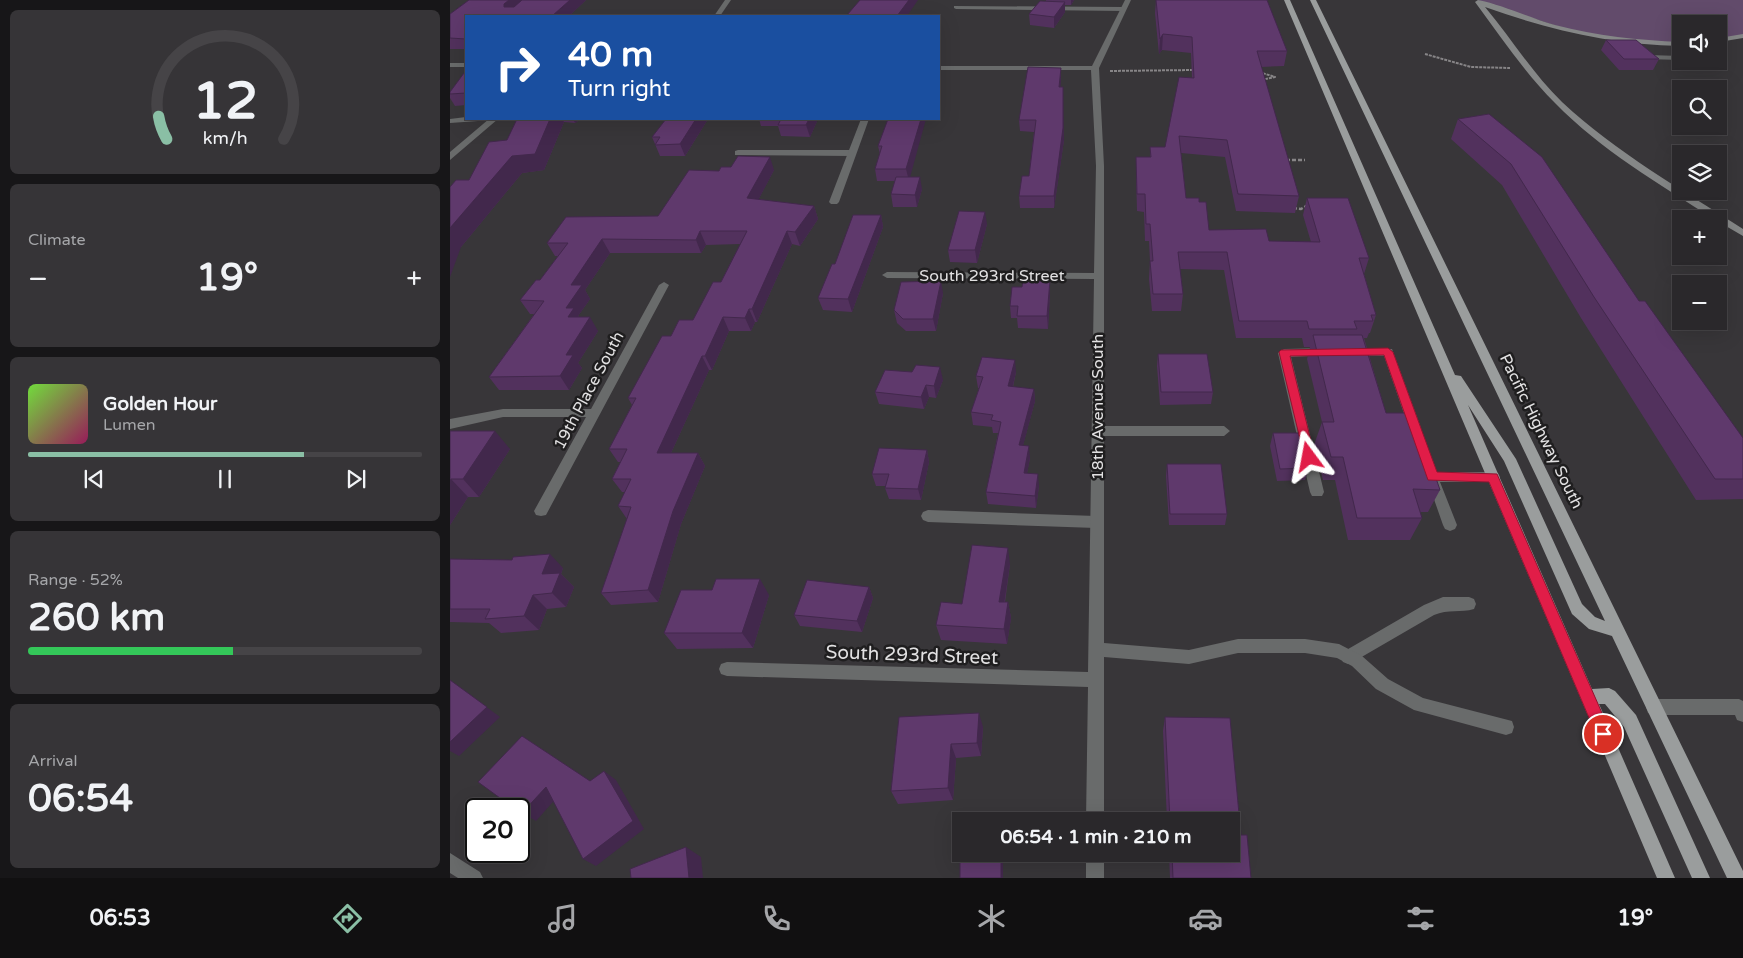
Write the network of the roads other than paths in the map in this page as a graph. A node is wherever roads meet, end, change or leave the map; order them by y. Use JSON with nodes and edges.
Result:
{"nodes":[{"id":1,"x":728,"y":0,"type":"edge"},
{"id":2,"x":1287,"y":0,"type":"edge"},
{"id":3,"x":1313,"y":0,"type":"edge"},
{"id":4,"x":1476,"y":1,"type":"edge"},
{"id":5,"x":1125,"y":5,"type":"edge"},
{"id":6,"x":956,"y":7,"type":"dead end"},
{"id":7,"x":718,"y":15,"type":"edge"},
{"id":8,"x":1743,"y":36,"type":"edge"},
{"id":9,"x":1727,"y":39,"type":"edge"},
{"id":10,"x":1629,"y":42,"type":"junction"},
{"id":11,"x":1672,"y":44,"type":"edge"},
{"id":12,"x":1672,"y":58,"type":"edge"},
{"id":13,"x":940,"y":68,"type":"edge"},
{"id":14,"x":1096,"y":70,"type":"junction"},
{"id":15,"x":465,"y":120,"type":"edge"},
{"id":16,"x":493,"y":120,"type":"edge"},
{"id":17,"x":865,"y":120,"type":"edge"},
{"id":18,"x":450,"y":121,"type":"edge"},
{"id":19,"x":738,"y":153,"type":"dead end"},
{"id":20,"x":852,"y":153,"type":"junction"},
{"id":21,"x":450,"y":157,"type":"edge"},
{"id":22,"x":834,"y":202,"type":"dead end"},
{"id":23,"x":1743,"y":233,"type":"edge"},
{"id":24,"x":887,"y":275,"type":"dead end"},
{"id":25,"x":1098,"y":276,"type":"junction"},
{"id":26,"x":664,"y":285,"type":"dead end"},
{"id":27,"x":1439,"y":352,"type":"junction"},
{"id":28,"x":594,"y":413,"type":"junction"},
{"id":29,"x":450,"y":424,"type":"edge"},
{"id":30,"x":1097,"y":432,"type":"junction"},
{"id":31,"x":1224,"y":432,"type":"dead end"},
{"id":32,"x":1432,"y":477,"type":"junction"},
{"id":33,"x":1492,"y":477,"type":"junction"},
{"id":34,"x":1317,"y":492,"type":"dead end"},
{"id":35,"x":541,"y":511,"type":"dead end"},
{"id":36,"x":928,"y":516,"type":"dead end"},
{"id":37,"x":1096,"y":522,"type":"junction"},
{"id":38,"x":1450,"y":526,"type":"dead end"},
{"id":39,"x":1469,"y":604,"type":"dead end"},
{"id":40,"x":1617,"y":630,"type":"junction"},
{"id":41,"x":1095,"y":648,"type":"junction"},
{"id":42,"x":1348,"y":656,"type":"junction"},
{"id":43,"x":727,"y":669,"type":"dead end"},
{"id":44,"x":1096,"y":680,"type":"junction"},
{"id":45,"x":1587,"y":697,"type":"junction"},
{"id":46,"x":1654,"y":707,"type":"junction"},
{"id":47,"x":1743,"y":714,"type":"edge"},
{"id":48,"x":1506,"y":727,"type":"dead end"},
{"id":49,"x":1095,"y":812,"type":"edge"},
{"id":50,"x":450,"y":862,"type":"edge"},
{"id":51,"x":1095,"y":862,"type":"edge"},
{"id":52,"x":1737,"y":870,"type":"edge"},
{"id":53,"x":474,"y":878,"type":"edge"},
{"id":54,"x":1094,"y":878,"type":"edge"},
{"id":55,"x":1666,"y":878,"type":"edge"},
{"id":56,"x":1701,"y":878,"type":"edge"}],
"edges":[{"from":1,"to":7,"type":"street"},
{"from":2,"to":27,"type":"main road"},
{"from":3,"to":40,"type":"main road","name":"Pacific Highway South"},
{"from":4,"to":10,"type":"street"},
{"from":4,"to":23,"type":"street"},
{"from":5,"to":6,"type":"street"},
{"from":5,"to":14,"type":"street","name":"18th Avenue South"},
{"from":8,"to":9,"type":"street"},
{"from":10,"to":11,"type":"street"},
{"from":10,"to":12,"type":"street"},
{"from":13,"to":14,"type":"street"},
{"from":14,"to":25,"type":"street","name":"18th Avenue South"},
{"from":15,"to":18,"type":"street"},
{"from":16,"to":21,"type":"street"},
{"from":17,"to":20,"type":"street"},
{"from":19,"to":20,"type":"street"},
{"from":20,"to":22,"type":"street"},
{"from":24,"to":25,"type":"street","name":"South 293rd Street"},
{"from":25,"to":30,"type":"street","name":"18th Avenue South"},
{"from":26,"to":28,"type":"street","name":"19th Place South"},
{"from":27,"to":33,"type":"main road"},
{"from":27,"to":40,"type":"main road"},
{"from":28,"to":29,"type":"street"},
{"from":28,"to":35,"type":"street","name":"19th Place South"},
{"from":30,"to":31,"type":"street"},
{"from":30,"to":37,"type":"street","name":"18th Avenue South"},
{"from":32,"to":33,"type":"street"},
{"from":32,"to":34,"type":"street"},
{"from":32,"to":38,"type":"street"},
{"from":33,"to":45,"type":"main road"},
{"from":36,"to":37,"type":"street"},
{"from":37,"to":41,"type":"street","name":"18th Avenue South"},
{"from":39,"to":42,"type":"street"},
{"from":40,"to":46,"type":"main road","name":"Pacific Highway South"},
{"from":41,"to":42,"type":"street"},
{"from":41,"to":44,"type":"street","name":"18th Avenue South"},
{"from":42,"to":48,"type":"street"},
{"from":43,"to":44,"type":"street","name":"South 293rd Street"},
{"from":44,"to":49,"type":"street","name":"18th Avenue South"},
{"from":45,"to":55,"type":"main road"},
{"from":45,"to":56,"type":"main road"},
{"from":46,"to":47,"type":"street"},
{"from":46,"to":52,"type":"main road","name":"Pacific Highway South"},
{"from":50,"to":53,"type":"street"},
{"from":51,"to":54,"type":"street"}]}
